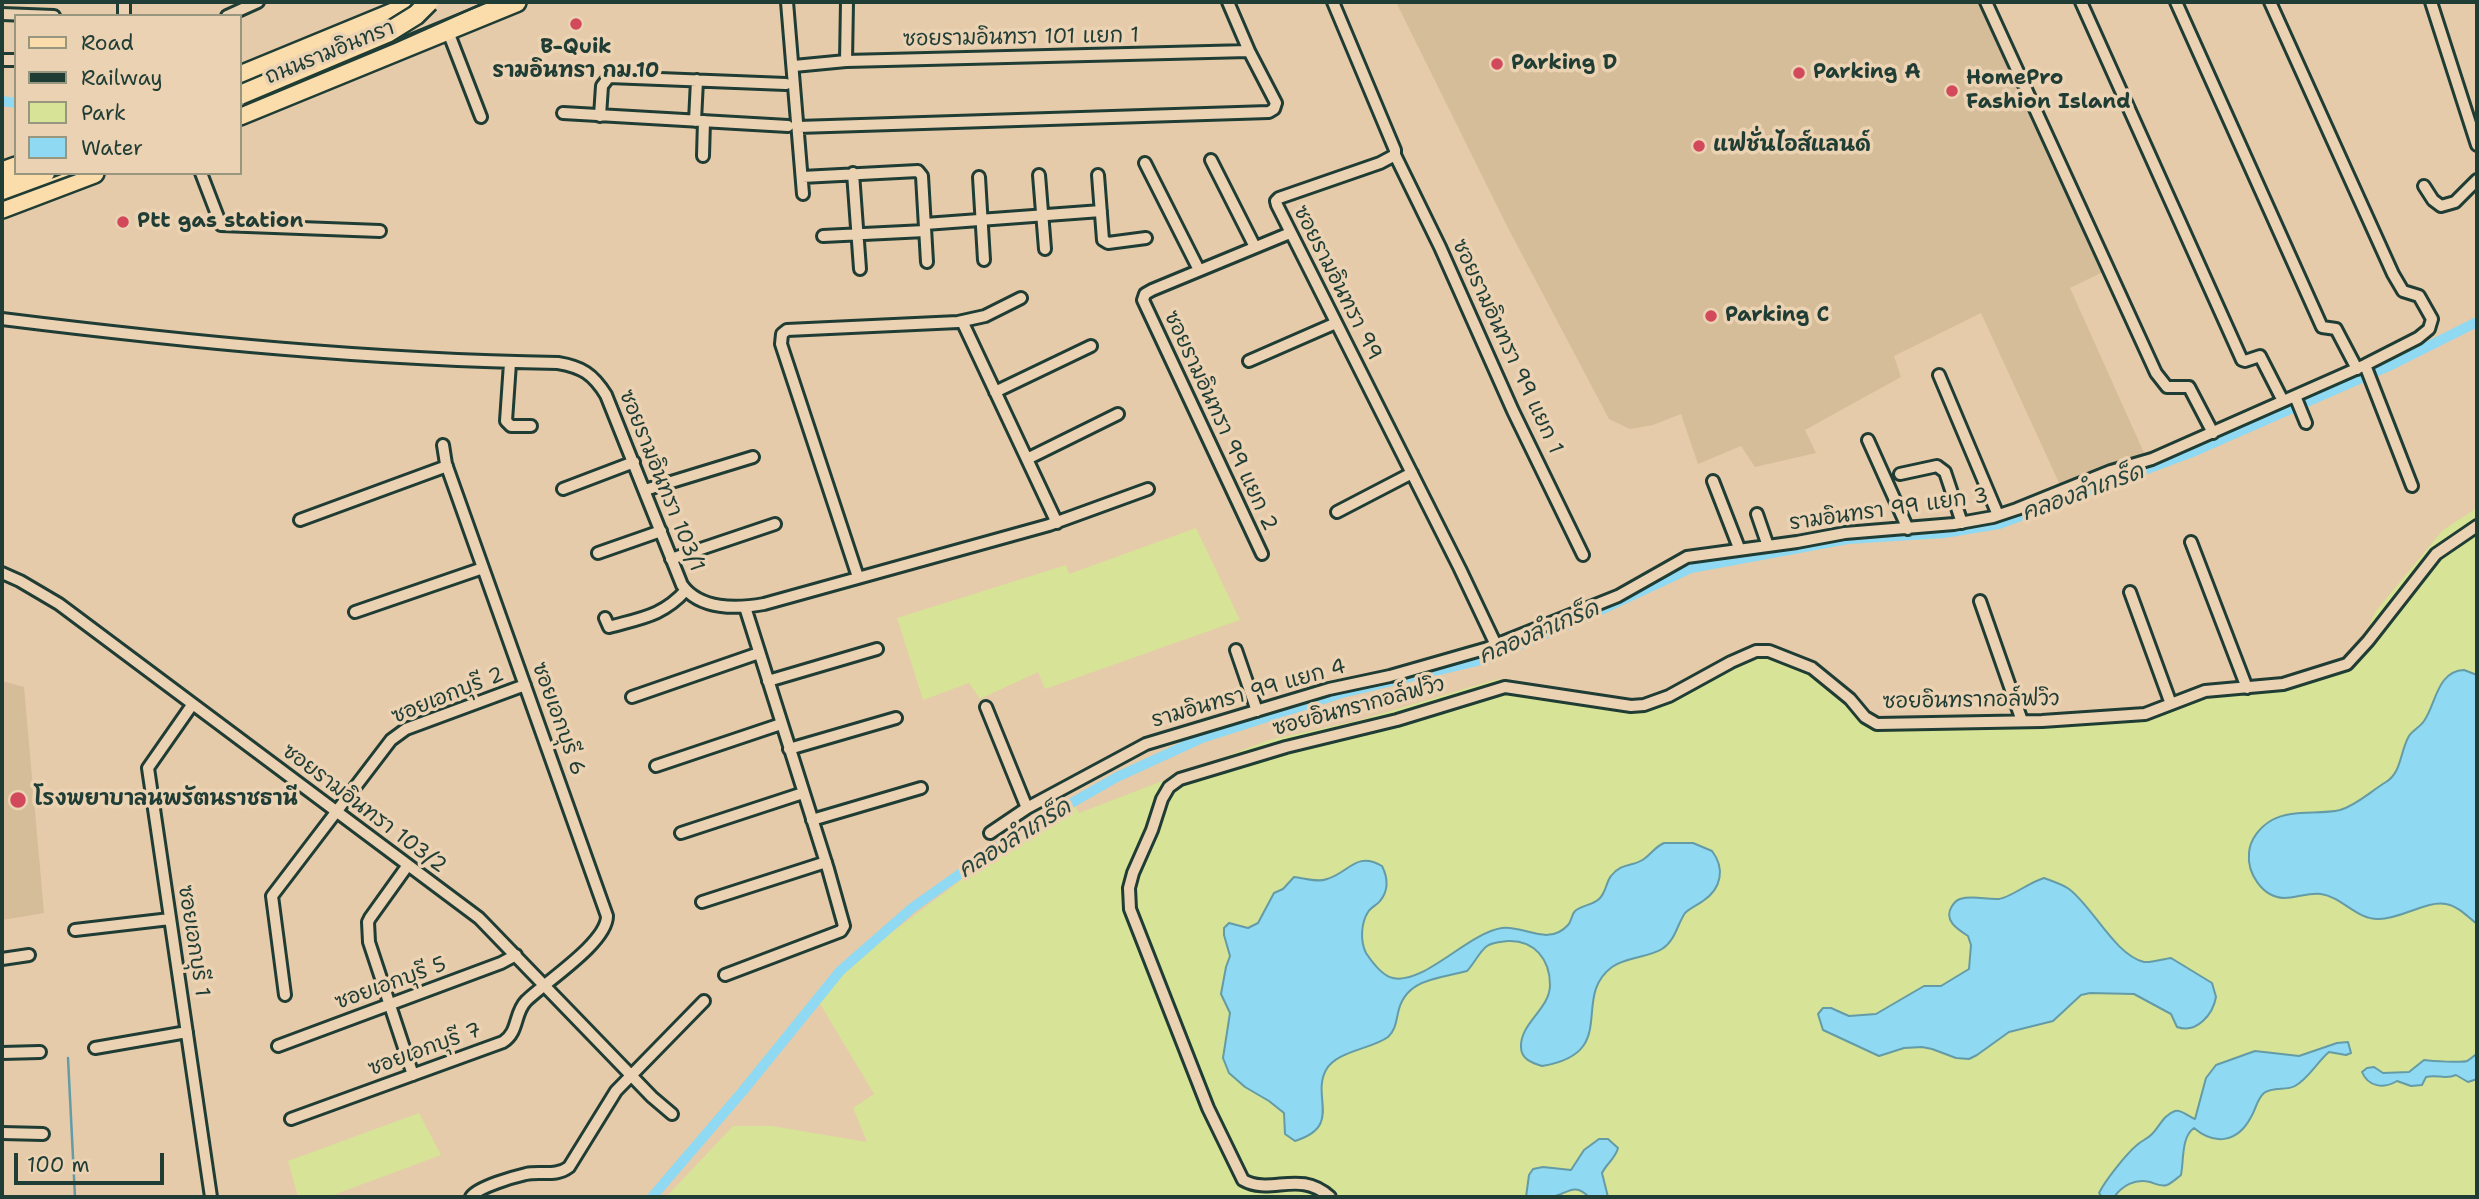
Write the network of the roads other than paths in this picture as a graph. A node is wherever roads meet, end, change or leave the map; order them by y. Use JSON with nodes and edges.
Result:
{"nodes":[{"id":1,"x":258,"y":2,"type":"edge"},
{"id":2,"x":429,"y":2,"type":"edge"},
{"id":3,"x":516,"y":2,"type":"edge"},
{"id":4,"x":788,"y":2,"type":"edge"},
{"id":5,"x":846,"y":2,"type":"edge"},
{"id":6,"x":1228,"y":2,"type":"edge"},
{"id":7,"x":1333,"y":2,"type":"edge"},
{"id":8,"x":1986,"y":2,"type":"edge"},
{"id":9,"x":2081,"y":2,"type":"edge"},
{"id":10,"x":2176,"y":2,"type":"edge"},
{"id":11,"x":2270,"y":2,"type":"edge"},
{"id":12,"x":2431,"y":2,"type":"edge"},
{"id":13,"x":246,"y":4,"type":"edge"},
{"id":14,"x":405,"y":5,"type":"edge"},
{"id":15,"x":483,"y":8,"type":"edge"},
{"id":16,"x":230,"y":14,"type":"edge"},
{"id":17,"x":368,"y":22,"type":"junction"},
{"id":18,"x":447,"y":29,"type":"junction"},
{"id":19,"x":1249,"y":51,"type":"junction"},
{"id":20,"x":373,"y":60,"type":"junction"},
{"id":21,"x":846,"y":61,"type":"junction"},
{"id":22,"x":793,"y":66,"type":"junction"},
{"id":23,"x":242,"y":75,"type":"edge"},
{"id":24,"x":697,"y":80,"type":"junction"},
{"id":25,"x":786,"y":84,"type":"dead end"},
{"id":26,"x":242,"y":94,"type":"edge"},
{"id":27,"x":242,"y":113,"type":"edge"},
{"id":28,"x":563,"y":113,"type":"dead end"},
{"id":29,"x":600,"y":116,"type":"junction"},
{"id":30,"x":481,"y":117,"type":"dead end"},
{"id":31,"x":700,"y":121,"type":"junction"},
{"id":32,"x":793,"y":127,"type":"junction"},
{"id":33,"x":2477,"y":145,"type":"edge"},
{"id":34,"x":1395,"y":155,"type":"junction"},
{"id":35,"x":703,"y":156,"type":"dead end"},
{"id":36,"x":1211,"y":160,"type":"dead end"},
{"id":37,"x":1145,"y":163,"type":"dead end"},
{"id":38,"x":853,"y":173,"type":"junction"},
{"id":39,"x":40,"y":175,"type":"edge"},
{"id":40,"x":89,"y":175,"type":"edge"},
{"id":41,"x":202,"y":175,"type":"edge"},
{"id":42,"x":1039,"y":175,"type":"dead end"},
{"id":43,"x":1098,"y":175,"type":"dead end"},
{"id":44,"x":802,"y":177,"type":"junction"},
{"id":45,"x":979,"y":177,"type":"dead end"},
{"id":46,"x":2477,"y":180,"type":"edge"},
{"id":47,"x":2424,"y":186,"type":"dead end"},
{"id":48,"x":2,"y":191,"type":"edge"},
{"id":49,"x":803,"y":194,"type":"dead end"},
{"id":50,"x":2,"y":208,"type":"edge"},
{"id":51,"x":1101,"y":211,"type":"junction"},
{"id":52,"x":1042,"y":215,"type":"junction"},
{"id":53,"x":982,"y":220,"type":"junction"},
{"id":54,"x":925,"y":228,"type":"junction"},
{"id":55,"x":380,"y":230,"type":"dead end"},
{"id":56,"x":1290,"y":233,"type":"junction"},
{"id":57,"x":857,"y":234,"type":"junction"},
{"id":58,"x":823,"y":236,"type":"dead end"},
{"id":59,"x":1146,"y":238,"type":"dead end"},
{"id":60,"x":1255,"y":247,"type":"junction"},
{"id":61,"x":1045,"y":249,"type":"dead end"},
{"id":62,"x":984,"y":260,"type":"dead end"},
{"id":63,"x":927,"y":262,"type":"dead end"},
{"id":64,"x":860,"y":270,"type":"dead end"},
{"id":65,"x":1199,"y":270,"type":"junction"},
{"id":66,"x":1021,"y":298,"type":"dead end"},
{"id":67,"x":2,"y":319,"type":"edge"},
{"id":68,"x":962,"y":321,"type":"junction"},
{"id":69,"x":1336,"y":323,"type":"junction"},
{"id":70,"x":1091,"y":346,"type":"dead end"},
{"id":71,"x":1249,"y":361,"type":"dead end"},
{"id":72,"x":510,"y":363,"type":"junction"},
{"id":73,"x":2363,"y":368,"type":"junction"},
{"id":74,"x":1939,"y":376,"type":"dead end"},
{"id":75,"x":995,"y":392,"type":"junction"},
{"id":76,"x":2296,"y":398,"type":"junction"},
{"id":77,"x":2283,"y":401,"type":"junction"},
{"id":78,"x":1118,"y":414,"type":"dead end"},
{"id":79,"x":2305,"y":419,"type":"dead end"},
{"id":80,"x":531,"y":426,"type":"dead end"},
{"id":81,"x":2213,"y":433,"type":"junction"},
{"id":82,"x":1868,"y":440,"type":"dead end"},
{"id":83,"x":443,"y":445,"type":"dead end"},
{"id":84,"x":753,"y":457,"type":"dead end"},
{"id":85,"x":1027,"y":458,"type":"junction"},
{"id":86,"x":634,"y":462,"type":"junction"},
{"id":87,"x":446,"y":466,"type":"junction"},
{"id":88,"x":1412,"y":473,"type":"junction"},
{"id":89,"x":1899,"y":474,"type":"dead end"},
{"id":90,"x":1713,"y":481,"type":"dead end"},
{"id":91,"x":2412,"y":486,"type":"dead end"},
{"id":92,"x":563,"y":489,"type":"dead end"},
{"id":93,"x":1149,"y":489,"type":"dead end"},
{"id":94,"x":645,"y":490,"type":"junction"},
{"id":95,"x":1337,"y":512,"type":"dead end"},
{"id":96,"x":1757,"y":514,"type":"dead end"},
{"id":97,"x":1998,"y":515,"type":"junction"},
{"id":98,"x":300,"y":520,"type":"dead end"},
{"id":99,"x":1057,"y":523,"type":"junction"},
{"id":100,"x":1962,"y":523,"type":"junction"},
{"id":101,"x":775,"y":524,"type":"dead end"},
{"id":102,"x":2477,"y":526,"type":"edge"},
{"id":103,"x":1908,"y":529,"type":"junction"},
{"id":104,"x":661,"y":531,"type":"junction"},
{"id":105,"x":2191,"y":542,"type":"dead end"},
{"id":106,"x":1768,"y":545,"type":"junction"},
{"id":107,"x":1739,"y":548,"type":"junction"},
{"id":108,"x":598,"y":553,"type":"dead end"},
{"id":109,"x":1262,"y":554,"type":"dead end"},
{"id":110,"x":1583,"y":555,"type":"dead end"},
{"id":111,"x":671,"y":559,"type":"junction"},
{"id":112,"x":483,"y":568,"type":"junction"},
{"id":113,"x":2,"y":573,"type":"edge"},
{"id":114,"x":858,"y":577,"type":"junction"},
{"id":115,"x":686,"y":590,"type":"junction"},
{"id":116,"x":2130,"y":592,"type":"dead end"},
{"id":117,"x":1980,"y":601,"type":"dead end"},
{"id":118,"x":745,"y":607,"type":"junction"},
{"id":119,"x":355,"y":612,"type":"dead end"},
{"id":120,"x":605,"y":618,"type":"dead end"},
{"id":121,"x":1496,"y":645,"type":"junction"},
{"id":122,"x":877,"y":649,"type":"dead end"},
{"id":123,"x":1236,"y":650,"type":"dead end"},
{"id":124,"x":759,"y":653,"type":"junction"},
{"id":125,"x":768,"y":681,"type":"junction"},
{"id":126,"x":525,"y":685,"type":"junction"},
{"id":127,"x":2248,"y":688,"type":"junction"},
{"id":128,"x":632,"y":697,"type":"dead end"},
{"id":129,"x":2171,"y":704,"type":"junction"},
{"id":130,"x":192,"y":705,"type":"junction"},
{"id":131,"x":986,"y":707,"type":"dead end"},
{"id":132,"x":1257,"y":711,"type":"junction"},
{"id":133,"x":896,"y":718,"type":"dead end"},
{"id":134,"x":2022,"y":721,"type":"junction"},
{"id":135,"x":781,"y":724,"type":"junction"},
{"id":136,"x":789,"y":749,"type":"junction"},
{"id":137,"x":656,"y":766,"type":"dead end"},
{"id":138,"x":921,"y":788,"type":"dead end"},
{"id":139,"x":803,"y":793,"type":"junction"},
{"id":140,"x":1027,"y":808,"type":"junction"},
{"id":141,"x":336,"y":812,"type":"junction"},
{"id":142,"x":812,"y":820,"type":"junction"},
{"id":143,"x":681,"y":833,"type":"dead end"},
{"id":144,"x":990,"y":833,"type":"dead end"},
{"id":145,"x":826,"y":862,"type":"junction"},
{"id":146,"x":408,"y":865,"type":"junction"},
{"id":147,"x":702,"y":902,"type":"dead end"},
{"id":148,"x":170,"y":919,"type":"junction"},
{"id":149,"x":75,"y":930,"type":"dead end"},
{"id":150,"x":29,"y":955,"type":"dead end"},
{"id":151,"x":516,"y":955,"type":"junction"},
{"id":152,"x":2,"y":959,"type":"edge"},
{"id":153,"x":724,"y":975,"type":"dead end"},
{"id":154,"x":545,"y":985,"type":"junction"},
{"id":155,"x":285,"y":995,"type":"dead end"},
{"id":156,"x":704,"y":1001,"type":"dead end"},
{"id":157,"x":390,"y":1005,"type":"junction"},
{"id":158,"x":187,"y":1032,"type":"junction"},
{"id":159,"x":278,"y":1046,"type":"dead end"},
{"id":160,"x":95,"y":1048,"type":"dead end"},
{"id":161,"x":40,"y":1052,"type":"dead end"},
{"id":162,"x":2,"y":1053,"type":"edge"},
{"id":163,"x":630,"y":1074,"type":"junction"},
{"id":164,"x":413,"y":1075,"type":"junction"},
{"id":165,"x":672,"y":1114,"type":"dead end"},
{"id":166,"x":291,"y":1119,"type":"dead end"},
{"id":167,"x":2,"y":1133,"type":"edge"},
{"id":168,"x":43,"y":1134,"type":"dead end"},
{"id":169,"x":211,"y":1197,"type":"edge"},
{"id":170,"x":471,"y":1197,"type":"edge"},
{"id":171,"x":1330,"y":1197,"type":"edge"}],
"edges":[{"from":1,"to":13,"type":"street"},
{"from":2,"to":26,"type":"main road","bridge":true},
{"from":3,"to":15,"type":"highway","name":"ถนนรามอินทรา"},
{"from":4,"to":22,"type":"street"},
{"from":5,"to":21,"type":"street"},
{"from":6,"to":19,"type":"street"},
{"from":7,"to":34,"type":"street"},
{"from":8,"to":81,"type":"street"},
{"from":9,"to":77,"type":"street"},
{"from":10,"to":73,"type":"street"},
{"from":11,"to":73,"type":"street","name":"รามอินทรา 99 แยก 3"},
{"from":12,"to":33,"type":"street"},
{"from":13,"to":16,"type":"street"},
{"from":14,"to":17,"type":"highway","name":"ถนนรามอินทรา"},
{"from":15,"to":18,"type":"highway","name":"ถนนรามอินทรา"},
{"from":17,"to":20,"type":"highway"},
{"from":17,"to":23,"type":"highway","name":"ถนนรามอินทรา"},
{"from":18,"to":20,"type":"highway","name":"ถนนรามอินทรา"},
{"from":18,"to":30,"type":"street"},
{"from":19,"to":21,"type":"street","name":"ซอยรามอินทรา 101 แยก 1"},
{"from":19,"to":32,"type":"street"},
{"from":20,"to":27,"type":"highway","name":"ถนนรามอินทรา"},
{"from":21,"to":22,"type":"street","name":"ซอยรามอินทรา 101 แยก 1"},
{"from":22,"to":32,"type":"street"},
{"from":24,"to":25,"type":"street"},
{"from":24,"to":29,"type":"street"},
{"from":24,"to":31,"type":"street"},
{"from":28,"to":29,"type":"street"},
{"from":29,"to":31,"type":"street"},
{"from":31,"to":32,"type":"street"},
{"from":31,"to":35,"type":"street"},
{"from":32,"to":44,"type":"street"},
{"from":34,"to":56,"type":"street","name":"ซอยรามอินทรา 99"},
{"from":34,"to":110,"type":"street","name":"ซอยรามอินทรา 99 แยก 1"},
{"from":36,"to":60,"type":"street"},
{"from":37,"to":65,"type":"street"},
{"from":38,"to":44,"type":"street"},
{"from":38,"to":54,"type":"street"},
{"from":38,"to":57,"type":"street"},
{"from":39,"to":48,"type":"main road"},
{"from":40,"to":50,"type":"highway"},
{"from":41,"to":55,"type":"street"},
{"from":42,"to":52,"type":"street"},
{"from":43,"to":51,"type":"street"},
{"from":44,"to":49,"type":"street"},
{"from":45,"to":53,"type":"street"},
{"from":46,"to":47,"type":"street"},
{"from":51,"to":52,"type":"street"},
{"from":51,"to":59,"type":"street"},
{"from":52,"to":53,"type":"street"},
{"from":52,"to":61,"type":"street"},
{"from":53,"to":54,"type":"street"},
{"from":53,"to":62,"type":"street"},
{"from":54,"to":57,"type":"street"},
{"from":54,"to":63,"type":"street"},
{"from":56,"to":60,"type":"street","name":"ซอยรามอินทรา 99 แยก 2"},
{"from":56,"to":69,"type":"street","name":"ซอยรามอินทรา 99"},
{"from":57,"to":58,"type":"street"},
{"from":57,"to":64,"type":"street"},
{"from":60,"to":65,"type":"street","name":"ซอยรามอินทรา 99 แยก 2"},
{"from":65,"to":109,"type":"street","name":"ซอยรามอินทรา 99 แยก 2"},
{"from":66,"to":68,"type":"street"},
{"from":67,"to":72,"type":"street","name":"ซอยรามอินทรา 103/1"},
{"from":68,"to":75,"type":"street"},
{"from":68,"to":114,"type":"street"},
{"from":69,"to":71,"type":"street"},
{"from":69,"to":88,"type":"street","name":"ซอยรามอินทรา 99"},
{"from":70,"to":75,"type":"street"},
{"from":72,"to":80,"type":"street"},
{"from":72,"to":86,"type":"street","name":"ซอยรามอินทรา 103/1"},
{"from":73,"to":76,"type":"street","name":"รามอินทรา 99 แยก 3"},
{"from":73,"to":91,"type":"street"},
{"from":74,"to":97,"type":"street"},
{"from":75,"to":85,"type":"street"},
{"from":76,"to":77,"type":"street","name":"รามอินทรา 99 แยก 3"},
{"from":76,"to":79,"type":"street"},
{"from":77,"to":81,"type":"street","name":"รามอินทรา 99 แยก 3"},
{"from":78,"to":85,"type":"street"},
{"from":81,"to":97,"type":"street","name":"รามอินทรา 99 แยก 3"},
{"from":82,"to":103,"type":"street"},
{"from":83,"to":87,"type":"street","name":"ซอยเอกบุรี 6"},
{"from":84,"to":94,"type":"street"},
{"from":85,"to":99,"type":"street"},
{"from":86,"to":92,"type":"street"},
{"from":86,"to":94,"type":"street","name":"ซอยรามอินทรา 103/1"},
{"from":87,"to":98,"type":"street"},
{"from":87,"to":112,"type":"street","name":"ซอยเอกบุรี 6"},
{"from":88,"to":95,"type":"street"},
{"from":88,"to":121,"type":"street","name":"ซอยรามอินทรา 99"},
{"from":89,"to":100,"type":"street"},
{"from":90,"to":107,"type":"street"},
{"from":93,"to":99,"type":"street","name":"ซอยรามอินทรา 103/1"},
{"from":94,"to":104,"type":"street","name":"ซอยรามอินทรา 103/1"},
{"from":96,"to":106,"type":"street"},
{"from":97,"to":100,"type":"street","name":"รามอินทรา 99 แยก 3"},
{"from":99,"to":114,"type":"street","name":"ซอยรามอินทรา 103/1"},
{"from":100,"to":103,"type":"street","name":"รามอินทรา 99 แยก 3"},
{"from":101,"to":111,"type":"street"},
{"from":102,"to":127,"type":"street","name":"ซอยอินทรากอล์ฟวิว"},
{"from":103,"to":106,"type":"street","name":"รามอินทรา 99 แยก 3"},
{"from":104,"to":108,"type":"street"},
{"from":104,"to":111,"type":"street","name":"ซอยรามอินทรา 103/1"},
{"from":105,"to":127,"type":"street"},
{"from":106,"to":107,"type":"street","name":"รามอินทรา 99 แยก 3"},
{"from":107,"to":121,"type":"street","name":"รามอินทรา 99 แยก 3"},
{"from":111,"to":115,"type":"street","name":"ซอยรามอินทรา 103/1"},
{"from":112,"to":119,"type":"street"},
{"from":112,"to":126,"type":"street","name":"ซอยเอกบุรี 6"},
{"from":113,"to":130,"type":"street","name":"ซอยรามอินทรา 103/2"},
{"from":114,"to":118,"type":"street","name":"ซอยรามอินทรา 103/1"},
{"from":115,"to":118,"type":"street","name":"ซอยรามอินทรา 103/1"},
{"from":115,"to":120,"type":"street"},
{"from":116,"to":129,"type":"street"},
{"from":117,"to":134,"type":"street"},
{"from":118,"to":124,"type":"street"},
{"from":121,"to":132,"type":"street","name":"รามอินทรา 99 แยก 4"},
{"from":122,"to":125,"type":"street"},
{"from":123,"to":132,"type":"street"},
{"from":124,"to":125,"type":"street"},
{"from":124,"to":128,"type":"street"},
{"from":125,"to":135,"type":"street"},
{"from":126,"to":141,"type":"street","name":"ซอยเอกบุรี 2"},
{"from":126,"to":154,"type":"street","name":"ซอยเอกบุรี 6"},
{"from":127,"to":129,"type":"street","name":"ซอยอินทรากอล์ฟวิว"},
{"from":129,"to":134,"type":"street","name":"ซอยอินทรากอล์ฟวิว"},
{"from":130,"to":141,"type":"street","name":"ซอยรามอินทรา 103/2"},
{"from":130,"to":148,"type":"street","name":"ซอยเอกบุรี 1"},
{"from":131,"to":140,"type":"street"},
{"from":132,"to":140,"type":"street","name":"รามอินทรา 99 แยก 4"},
{"from":133,"to":136,"type":"street"},
{"from":134,"to":171,"type":"street","name":"ซอยอินทรากอล์ฟวิว"},
{"from":135,"to":136,"type":"street"},
{"from":135,"to":137,"type":"street"},
{"from":136,"to":139,"type":"street"},
{"from":138,"to":142,"type":"street"},
{"from":139,"to":142,"type":"street"},
{"from":139,"to":143,"type":"street"},
{"from":140,"to":144,"type":"street","name":"รามอินทรา 99 แยก 4"},
{"from":141,"to":146,"type":"street","name":"ซอยรามอินทรา 103/2"},
{"from":141,"to":155,"type":"street","name":"ซอยเอกบุรี 2"},
{"from":142,"to":145,"type":"street"},
{"from":145,"to":147,"type":"street"},
{"from":145,"to":153,"type":"street"},
{"from":146,"to":151,"type":"street","name":"ซอยรามอินทรา 103/2"},
{"from":146,"to":157,"type":"street"},
{"from":148,"to":149,"type":"street"},
{"from":148,"to":158,"type":"street","name":"ซอยเอกบุรี 1"},
{"from":150,"to":152,"type":"street"},
{"from":151,"to":154,"type":"street","name":"ซอยรามอินทรา 103/2"},
{"from":151,"to":157,"type":"street","name":"ซอยเอกบุรี 5"},
{"from":154,"to":163,"type":"street","name":"ซอยรามอินทรา 103/2"},
{"from":154,"to":164,"type":"street","name":"ซอยเอกบุรี 7"},
{"from":156,"to":163,"type":"street"},
{"from":157,"to":159,"type":"street","name":"ซอยเอกบุรี 5"},
{"from":157,"to":164,"type":"street"},
{"from":158,"to":160,"type":"street"},
{"from":158,"to":169,"type":"street","name":"ซอยเอกบุรี 1"},
{"from":161,"to":162,"type":"street"},
{"from":163,"to":165,"type":"street","name":"ซอยรามอินทรา 103/2"},
{"from":163,"to":170,"type":"street"},
{"from":164,"to":166,"type":"street","name":"ซอยเอกบุรี 7"},
{"from":167,"to":168,"type":"street"}]}
